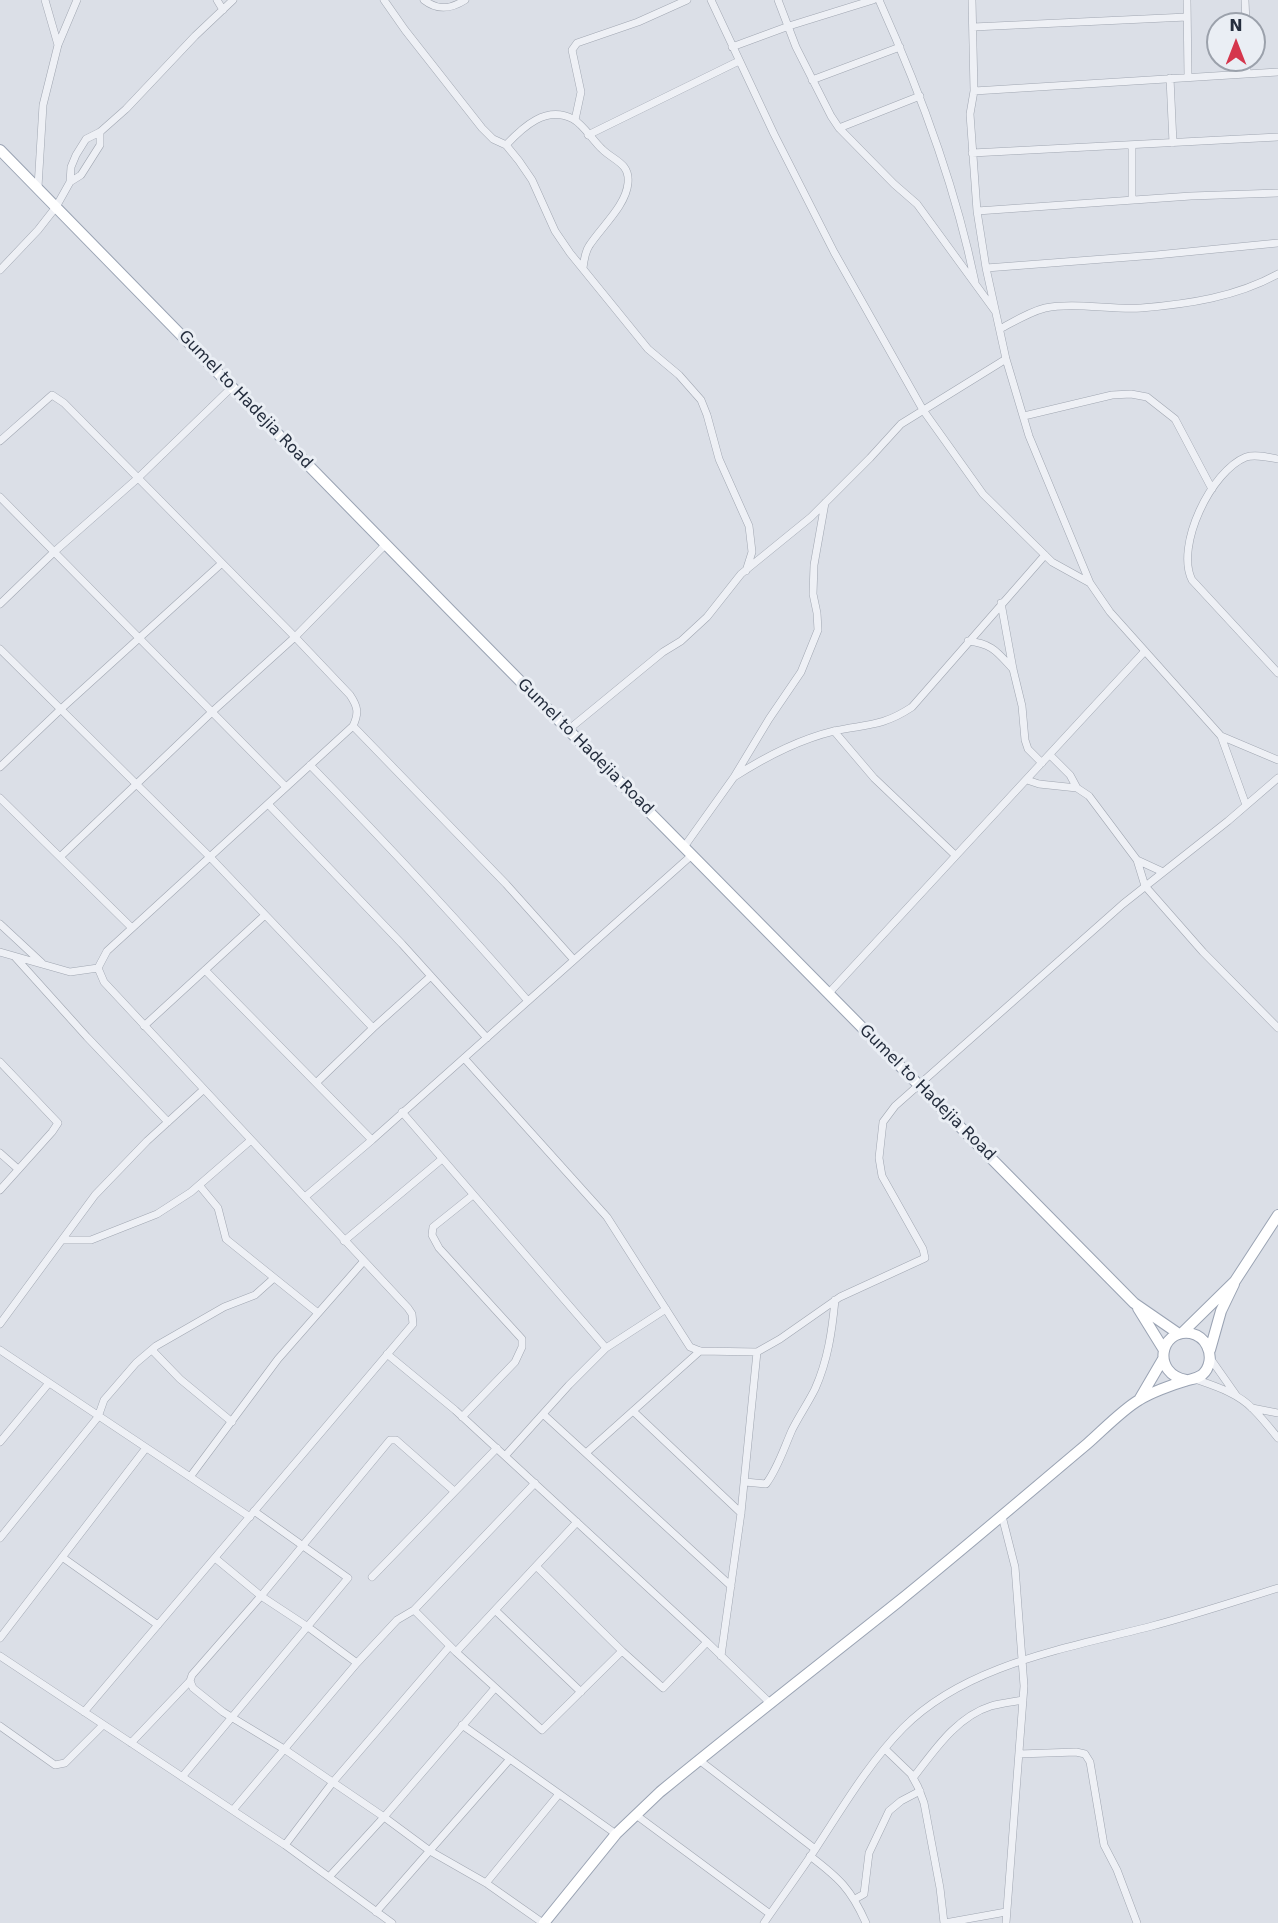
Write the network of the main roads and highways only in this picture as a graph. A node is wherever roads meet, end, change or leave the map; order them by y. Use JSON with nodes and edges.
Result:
{"nodes":[{"id":1,"x":0,"y":150,"type":"edge"},
{"id":2,"x":1278,"y":1215,"type":"edge"},
{"id":3,"x":1236,"y":1281,"type":"junction"},
{"id":4,"x":1134,"y":1303,"type":"junction"},
{"id":5,"x":1181,"y":1334,"type":"junction"},
{"id":6,"x":1163,"y":1354,"type":"junction"},
{"id":7,"x":1210,"y":1354,"type":"junction"},
{"id":8,"x":1190,"y":1380,"type":"junction"},
{"id":9,"x":1139,"y":1400,"type":"junction"},
{"id":10,"x":543,"y":1923,"type":"edge"}],
"edges":[{"from":1,"to":4,"type":"main road","name":"Gumel to Hadejia Road"},
{"from":2,"to":3,"type":"main road"},
{"from":3,"to":5,"type":"main road"},
{"from":3,"to":7,"type":"main road"},
{"from":4,"to":5,"type":"main road","name":"Gumel to Hadejia Road"},
{"from":4,"to":6,"type":"main road"},
{"from":5,"to":6,"type":"main road"},
{"from":5,"to":7,"type":"main road"},
{"from":6,"to":8,"type":"main road"},
{"from":6,"to":9,"type":"main road"},
{"from":7,"to":8,"type":"main road"},
{"from":8,"to":9,"type":"main road"},
{"from":9,"to":10,"type":"main road"}]}
